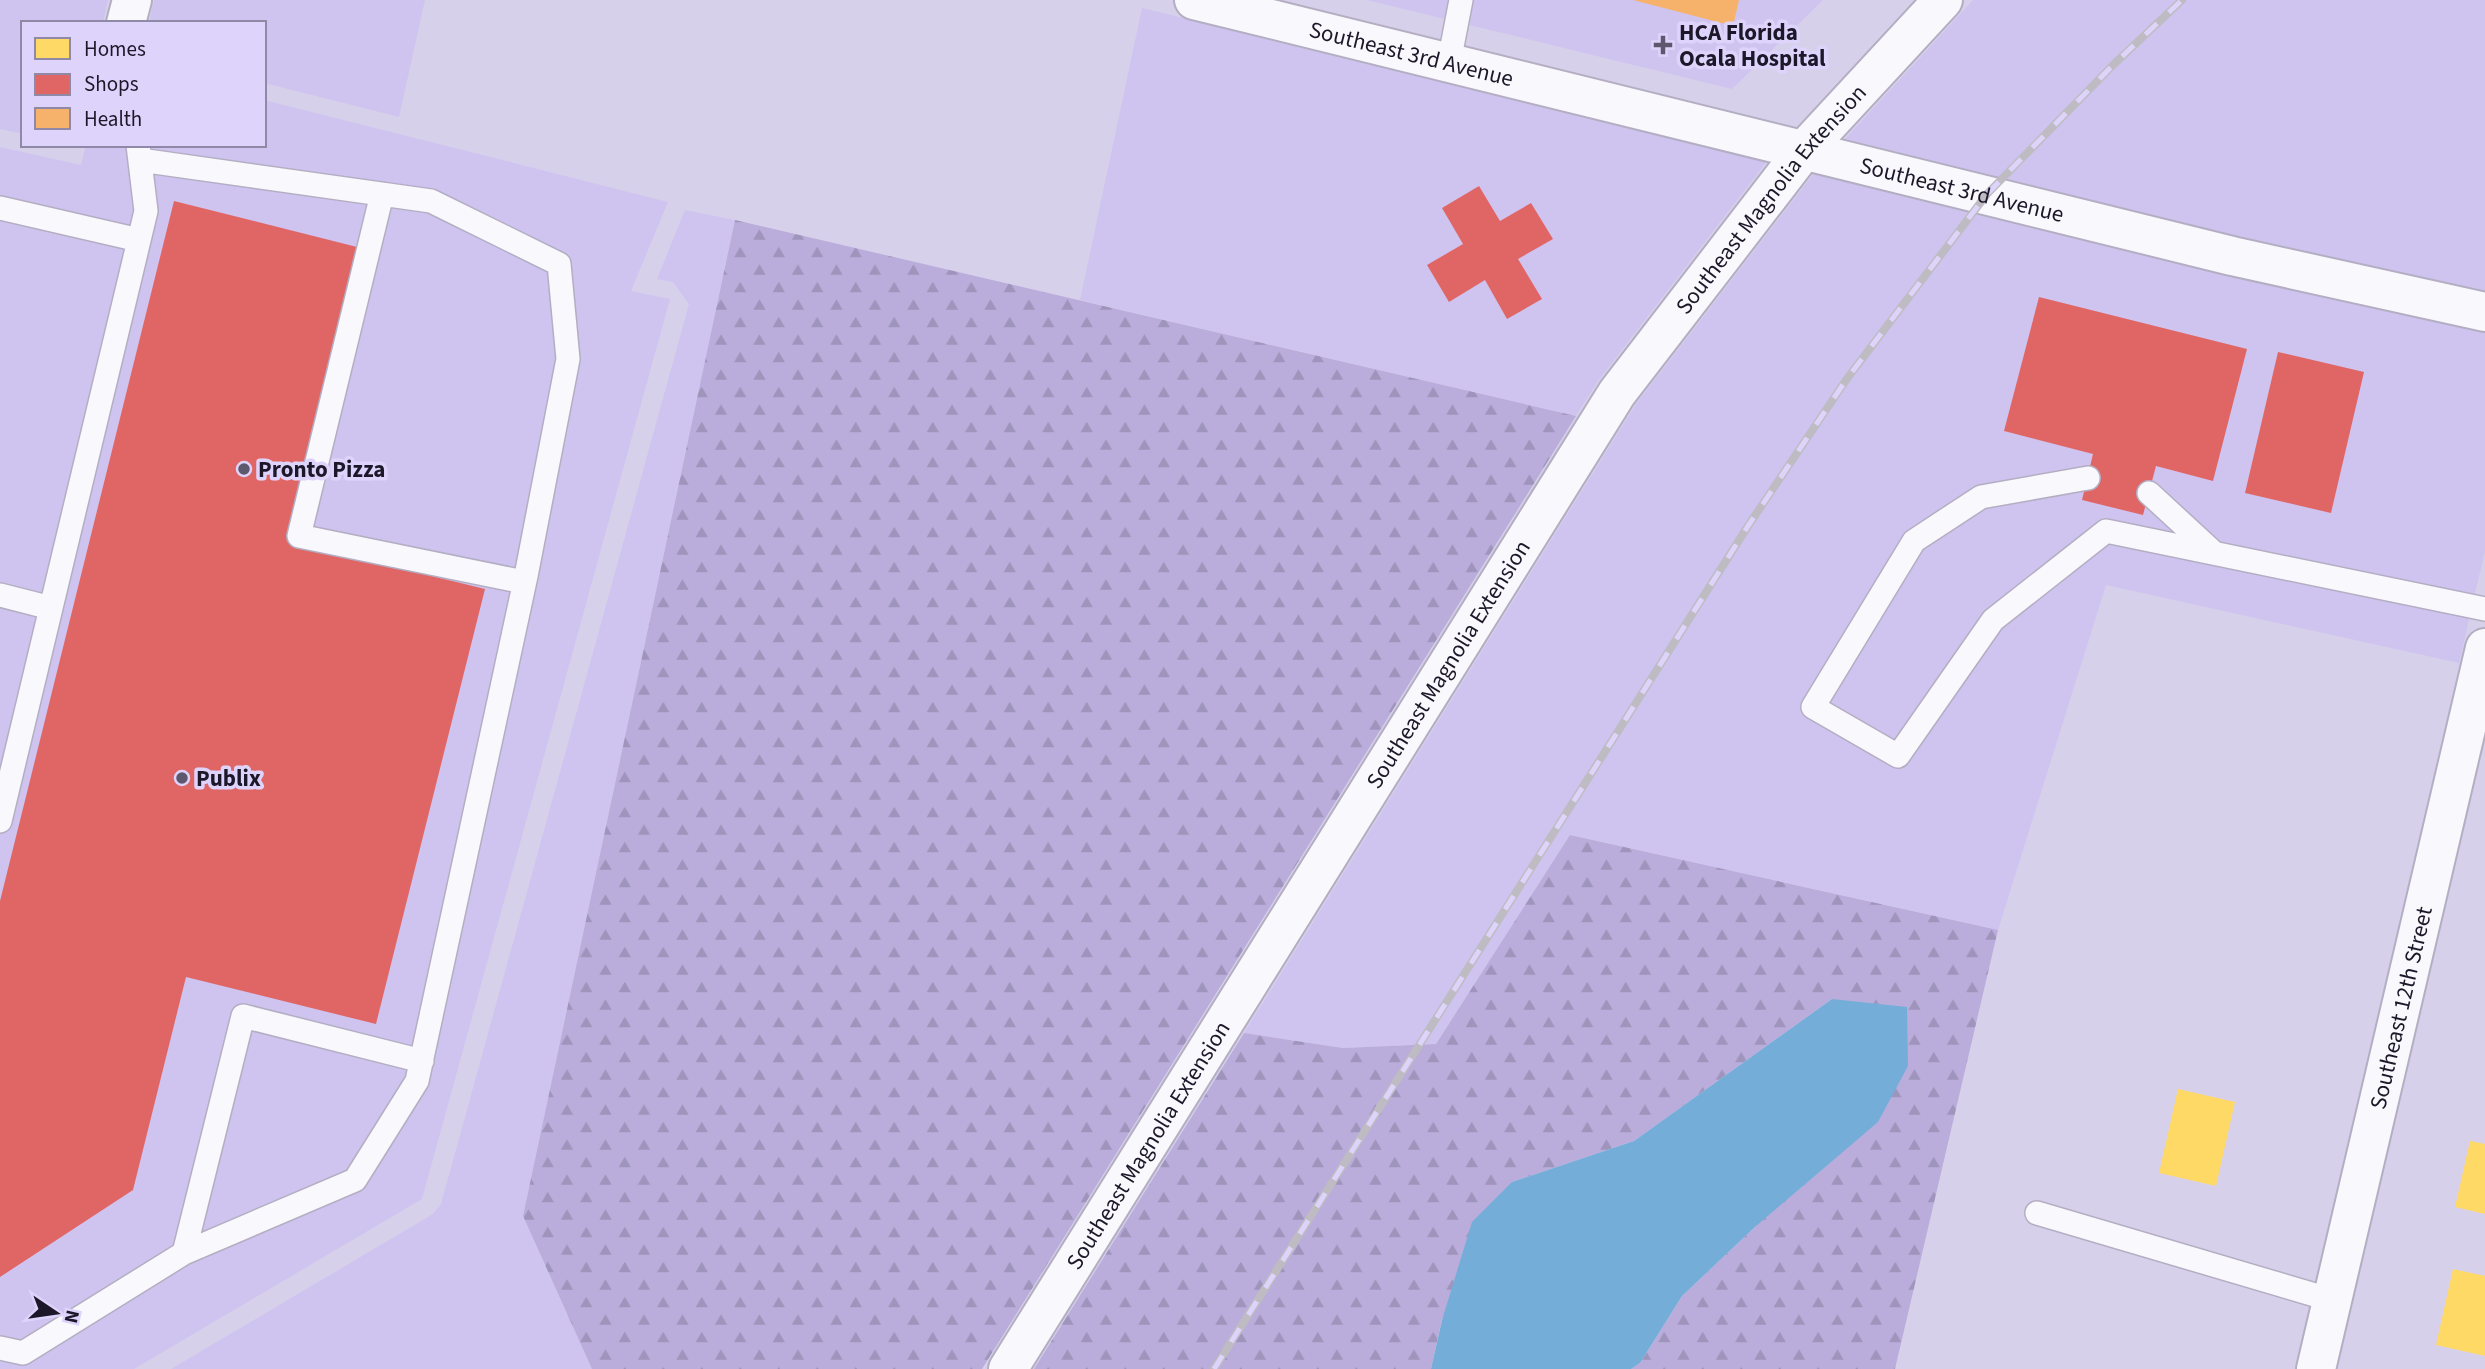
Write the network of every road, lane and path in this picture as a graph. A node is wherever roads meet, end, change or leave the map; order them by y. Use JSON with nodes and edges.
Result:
{"nodes":[{"id":1,"x":131,"y":0,"type":"edge"},
{"id":2,"x":1194,"y":0,"type":"edge"},
{"id":3,"x":1461,"y":0,"type":"edge"},
{"id":4,"x":1943,"y":0,"type":"edge"},
{"id":5,"x":126,"y":21,"type":"edge"},
{"id":6,"x":1449,"y":62,"type":"junction"},
{"id":7,"x":1805,"y":149,"type":"junction"},
{"id":8,"x":139,"y":153,"type":"edge"},
{"id":9,"x":382,"y":194,"type":"junction"},
{"id":10,"x":0,"y":208,"type":"edge"},
{"id":11,"x":139,"y":240,"type":"junction"},
{"id":12,"x":2485,"y":313,"type":"edge"},
{"id":13,"x":2088,"y":478,"type":"dead end"},
{"id":14,"x":2149,"y":493,"type":"dead end"},
{"id":15,"x":2213,"y":553,"type":"junction"},
{"id":16,"x":524,"y":582,"type":"junction"},
{"id":17,"x":0,"y":595,"type":"edge"},
{"id":18,"x":51,"y":608,"type":"junction"},
{"id":19,"x":2485,"y":609,"type":"edge"},
{"id":20,"x":2485,"y":648,"type":"edge"},
{"id":21,"x":0,"y":821,"type":"edge"},
{"id":22,"x":422,"y":1060,"type":"junction"},
{"id":23,"x":2037,"y":1213,"type":"dead end"},
{"id":24,"x":184,"y":1253,"type":"junction"},
{"id":25,"x":2332,"y":1300,"type":"junction"},
{"id":26,"x":0,"y":1348,"type":"edge"},
{"id":27,"x":1008,"y":1369,"type":"edge"},
{"id":28,"x":2316,"y":1369,"type":"edge"}],
"edges":[{"from":1,"to":5,"type":"street"},
{"from":2,"to":6,"type":"street","name":"Southeast 3rd Avenue"},
{"from":3,"to":6,"type":"lane"},
{"from":4,"to":7,"type":"street","name":"Southeast Magnolia Extension"},
{"from":6,"to":7,"type":"street","name":"Southeast 3rd Avenue"},
{"from":7,"to":12,"type":"street","name":"Southeast 3rd Avenue"},
{"from":7,"to":27,"type":"street","name":"Southeast Magnolia Extension"},
{"from":8,"to":9,"type":"lane"},
{"from":8,"to":11,"type":"lane"},
{"from":9,"to":16,"type":"lane"},
{"from":9,"to":16,"type":"lane"},
{"from":10,"to":11,"type":"lane"},
{"from":11,"to":18,"type":"lane"},
{"from":13,"to":15,"type":"lane"},
{"from":14,"to":15,"type":"lane"},
{"from":15,"to":19,"type":"lane"},
{"from":16,"to":22,"type":"lane"},
{"from":17,"to":18,"type":"lane"},
{"from":18,"to":21,"type":"lane"},
{"from":20,"to":25,"type":"street","name":"Southeast 12th Street"},
{"from":22,"to":24,"type":"lane"},
{"from":22,"to":24,"type":"lane"},
{"from":23,"to":25,"type":"lane"},
{"from":24,"to":26,"type":"lane"},
{"from":25,"to":28,"type":"street","name":"Southeast 12th Street"}]}
